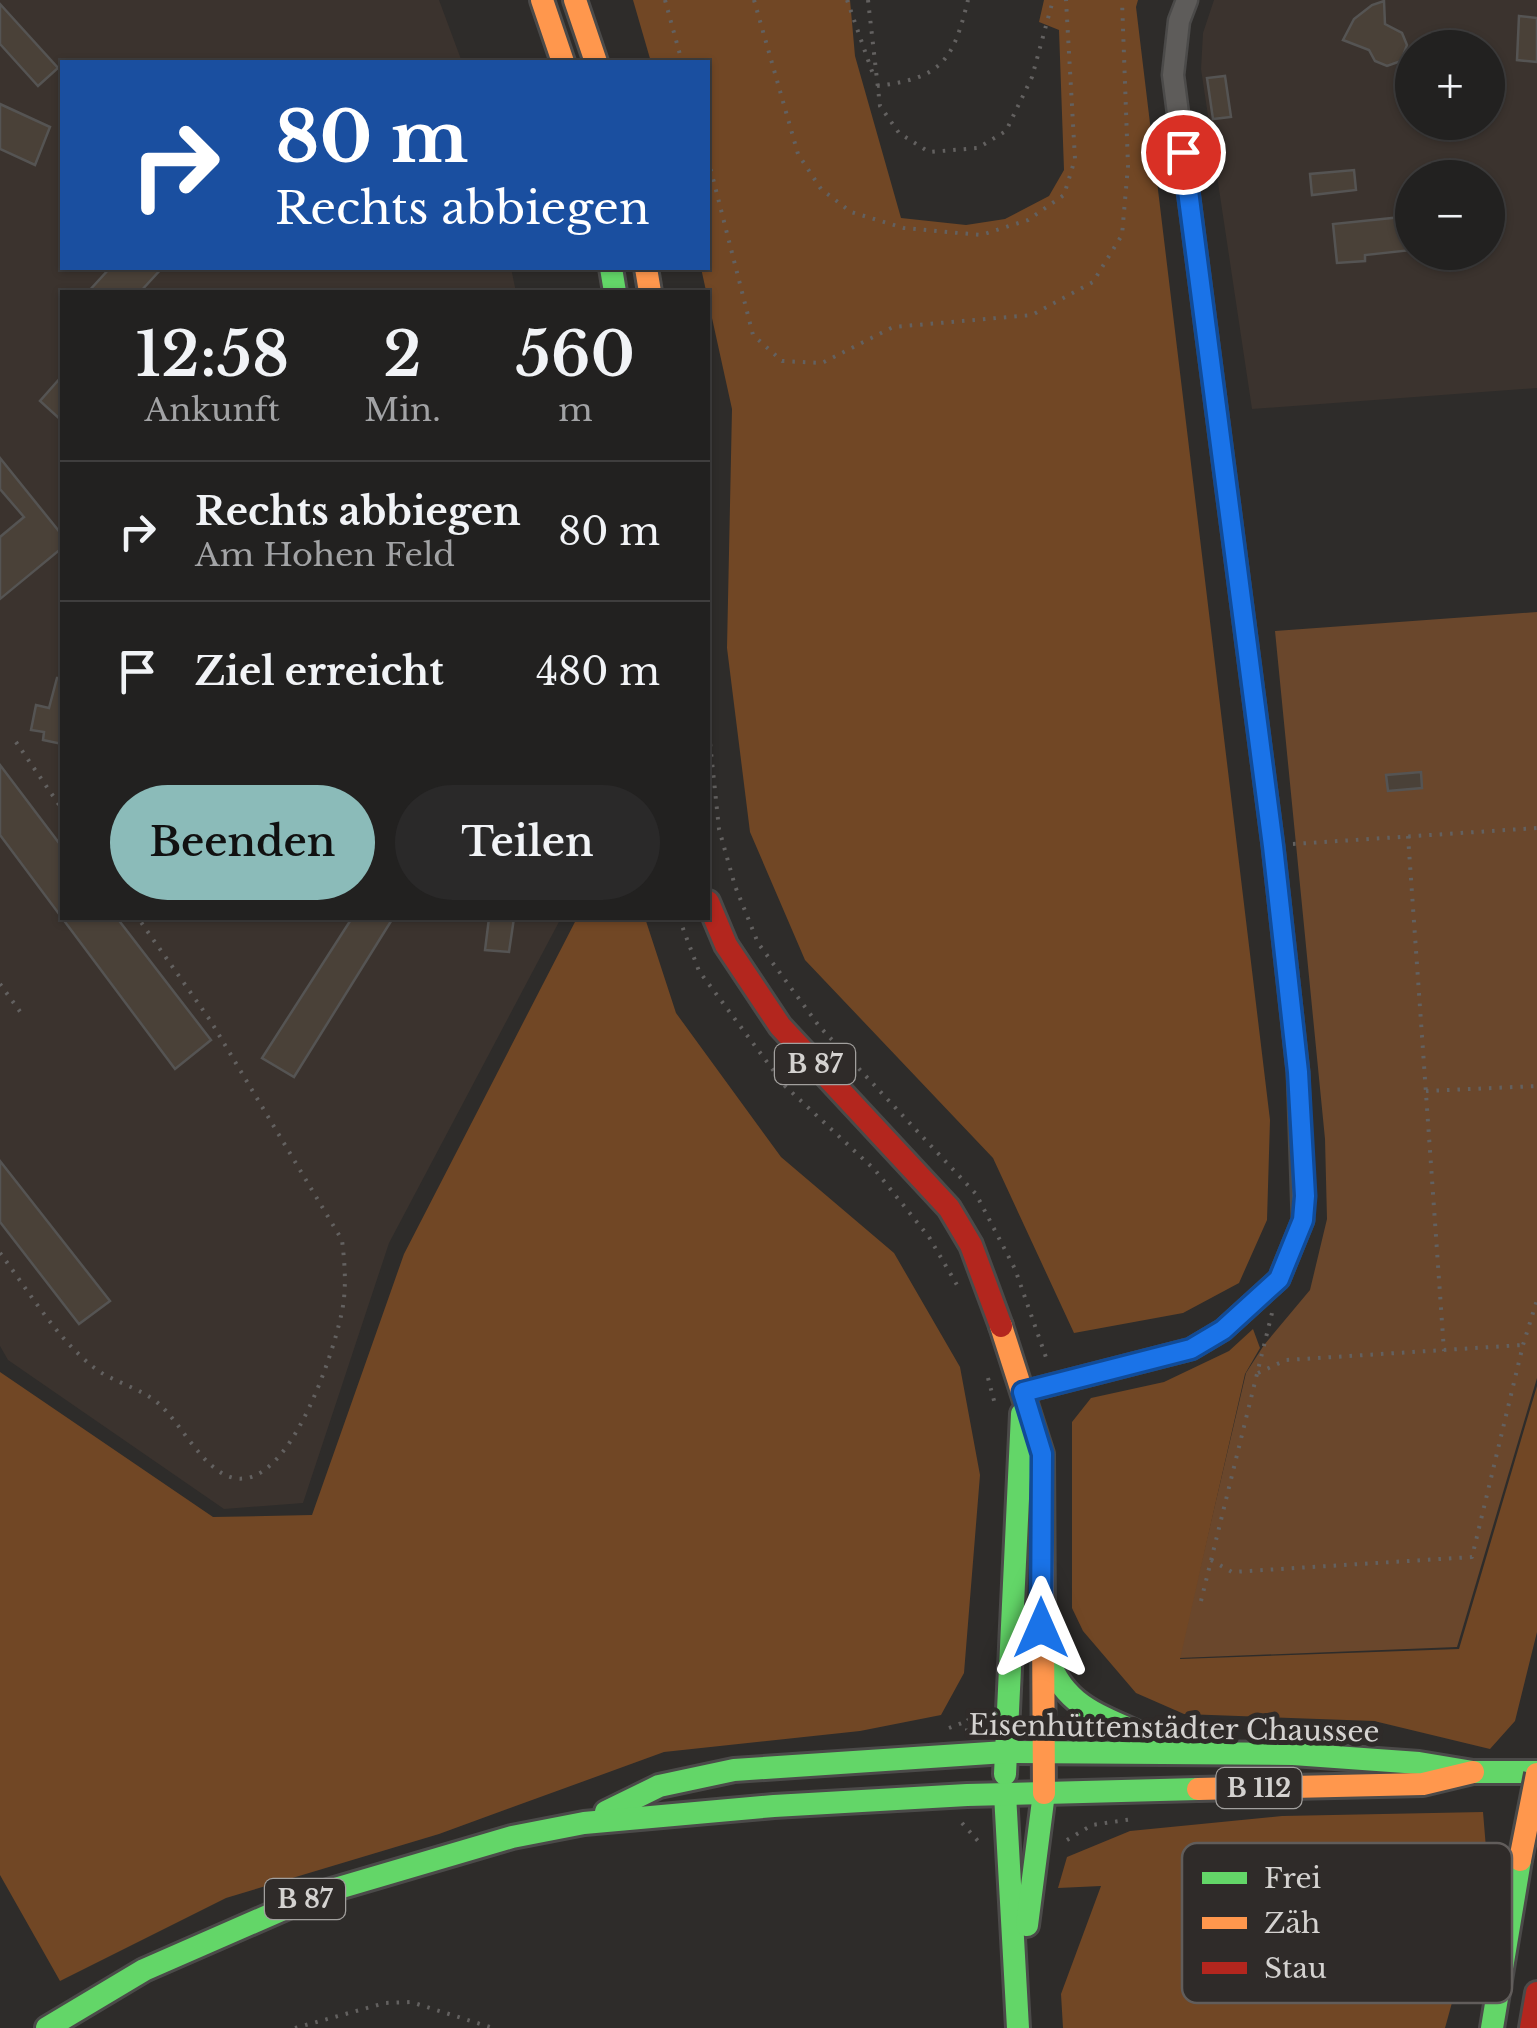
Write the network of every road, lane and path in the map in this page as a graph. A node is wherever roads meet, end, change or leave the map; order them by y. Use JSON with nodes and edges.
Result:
{"nodes":[{"id":1,"x":542,"y":0,"type":"edge"},
{"id":2,"x":576,"y":0,"type":"edge"},
{"id":3,"x":665,"y":0,"type":"edge"},
{"id":4,"x":754,"y":0,"type":"edge"},
{"id":5,"x":847,"y":0,"type":"edge"},
{"id":6,"x":868,"y":0,"type":"edge"},
{"id":7,"x":968,"y":0,"type":"edge"},
{"id":8,"x":1052,"y":0,"type":"edge"},
{"id":9,"x":1066,"y":0,"type":"edge"},
{"id":10,"x":1122,"y":0,"type":"edge"},
{"id":11,"x":1186,"y":0,"type":"edge"},
{"id":12,"x":562,"y":60,"type":"edge"},
{"id":13,"x":595,"y":60,"type":"edge"},
{"id":14,"x":681,"y":60,"type":"edge"},
{"id":15,"x":878,"y":86,"type":"junction"},
{"id":16,"x":710,"y":168,"type":"edge"},
{"id":17,"x":710,"y":740,"type":"edge"},
{"id":18,"x":16,"y":742,"type":"dead end"},
{"id":19,"x":60,"y":806,"type":"edge"},
{"id":20,"x":1537,"y":828,"type":"edge"},
{"id":21,"x":1408,"y":836,"type":"junction"},
{"id":22,"x":1273,"y":846,"type":"junction"},
{"id":23,"x":710,"y":907,"type":"edge"},
{"id":24,"x":139,"y":920,"type":"edge"},
{"id":25,"x":680,"y":920,"type":"edge"},
{"id":26,"x":0,"y":984,"type":"edge"},
{"id":27,"x":24,"y":1017,"type":"dead end"},
{"id":28,"x":1537,"y":1086,"type":"edge"},
{"id":29,"x":1426,"y":1091,"type":"junction"},
{"id":30,"x":0,"y":1253,"type":"edge"},
{"id":31,"x":1279,"y":1279,"type":"junction"},
{"id":32,"x":958,"y":1286,"type":"dead end"},
{"id":33,"x":1537,"y":1300,"type":"edge"},
{"id":34,"x":1522,"y":1345,"type":"junction"},
{"id":35,"x":1444,"y":1351,"type":"junction"},
{"id":36,"x":1258,"y":1373,"type":"junction"},
{"id":37,"x":987,"y":1374,"type":"dead end"},
{"id":38,"x":1054,"y":1383,"type":"junction"},
{"id":39,"x":1023,"y":1392,"type":"junction"},
{"id":40,"x":996,"y":1410,"type":"dead end"},
{"id":41,"x":1211,"y":1560,"type":"junction"},
{"id":42,"x":1200,"y":1601,"type":"dead end"},
{"id":43,"x":1041,"y":1628,"type":"junction"},
{"id":44,"x":981,"y":1707,"type":"dead end"},
{"id":45,"x":967,"y":1721,"type":"junction"},
{"id":46,"x":950,"y":1728,"type":"dead end"},
{"id":47,"x":1005,"y":1752,"type":"junction"},
{"id":48,"x":1043,"y":1752,"type":"junction"},
{"id":49,"x":1173,"y":1753,"type":"junction"},
{"id":50,"x":966,"y":1754,"type":"junction"},
{"id":51,"x":1473,"y":1772,"type":"junction"},
{"id":52,"x":1537,"y":1773,"type":"edge"},
{"id":53,"x":1044,"y":1793,"type":"junction"},
{"id":54,"x":1004,"y":1794,"type":"junction"},
{"id":55,"x":967,"y":1795,"type":"junction"},
{"id":56,"x":952,"y":1821,"type":"dead end"},
{"id":57,"x":584,"y":1823,"type":"junction"},
{"id":58,"x":966,"y":1824,"type":"junction"},
{"id":59,"x":1092,"y":1825,"type":"dead end"},
{"id":60,"x":1005,"y":1850,"type":"junction"},
{"id":61,"x":1037,"y":1852,"type":"junction"},
{"id":62,"x":1512,"y":1908,"type":"edge"},
{"id":63,"x":1019,"y":1992,"type":"junction"},
{"id":64,"x":1537,"y":1994,"type":"edge"},
{"id":65,"x":1496,"y":2003,"type":"edge"},
{"id":66,"x":47,"y":2028,"type":"edge"},
{"id":67,"x":295,"y":2028,"type":"edge"},
{"id":68,"x":493,"y":2028,"type":"edge"},
{"id":69,"x":1018,"y":2028,"type":"edge"},
{"id":70,"x":1492,"y":2028,"type":"edge"},
{"id":71,"x":1531,"y":2028,"type":"edge"}],
"edges":[{"from":1,"to":12,"type":"main road"},
{"from":2,"to":13,"type":"main road"},
{"from":3,"to":14,"type":"path"},
{"from":4,"to":9,"type":"path"},
{"from":5,"to":15,"type":"path"},
{"from":6,"to":15,"type":"path"},
{"from":7,"to":15,"type":"path"},
{"from":8,"to":15,"type":"path"},
{"from":10,"to":16,"type":"path"},
{"from":11,"to":22,"type":"street"},
{"from":17,"to":38,"type":"path"},
{"from":18,"to":19,"type":"path"},
{"from":20,"to":21,"type":"path"},
{"from":21,"to":22,"type":"path"},
{"from":21,"to":29,"type":"path"},
{"from":22,"to":31,"type":"street"},
{"from":23,"to":39,"type":"main road","number":"B 87"},
{"from":24,"to":30,"type":"path"},
{"from":25,"to":32,"type":"path"},
{"from":26,"to":27,"type":"path"},
{"from":28,"to":29,"type":"path"},
{"from":29,"to":35,"type":"path"},
{"from":31,"to":36,"type":"path"},
{"from":31,"to":38,"type":"street"},
{"from":33,"to":34,"type":"path"},
{"from":34,"to":35,"type":"path"},
{"from":34,"to":41,"type":"path"},
{"from":35,"to":36,"type":"path"},
{"from":36,"to":41,"type":"path"},
{"from":37,"to":40,"type":"path"},
{"from":38,"to":39,"type":"street"},
{"from":39,"to":43,"type":"main road","number":"B 87"},
{"from":39,"to":47,"type":"main road","number":"B 87"},
{"from":41,"to":42,"type":"path"},
{"from":43,"to":48,"type":"main road","number":"B 87"},
{"from":43,"to":49,"type":"main road"},
{"from":44,"to":45,"type":"path"},
{"from":45,"to":46,"type":"path"},
{"from":45,"to":50,"type":"path"},
{"from":47,"to":48,"type":"main road","name":"Eisenhüttenstädter Chaussee","number":"B 87"},
{"from":47,"to":50,"type":"main road","name":"Eisenhüttenstädter Chaussee","number":"B 87"},
{"from":47,"to":54,"type":"main road","number":"B 87"},
{"from":48,"to":49,"type":"main road","name":"Eisenhüttenstädter Chaussee","number":"B 112"},
{"from":48,"to":53,"type":"main road","number":"B 87"},
{"from":49,"to":51,"type":"main road","name":"Eisenhüttenstädter Chaussee","number":"B 112"},
{"from":50,"to":57,"type":"main road","name":"Eisenhüttenstädter Chaussee","number":"B 87"},
{"from":51,"to":52,"type":"main road","name":"Eisenhüttenstädter Chaussee","number":"B 112"},
{"from":51,"to":53,"type":"main road","name":"Eisenhüttenstädter Chaussee","number":"B 112"},
{"from":52,"to":62,"type":"main road","bridge":true},
{"from":53,"to":54,"type":"main road","name":"Eisenhüttenstädter Chaussee","number":"B 87"},
{"from":53,"to":61,"type":"main road"},
{"from":54,"to":55,"type":"main road","name":"Eisenhüttenstädter Chaussee","number":"B 87"},
{"from":54,"to":60,"type":"main road"},
{"from":55,"to":57,"type":"main road","name":"Eisenhüttenstädter Chaussee","number":"B 87"},
{"from":55,"to":58,"type":"path"},
{"from":56,"to":58,"type":"path"},
{"from":57,"to":66,"type":"main road","name":"Eisenhüttenstädter Chaussee","number":"B 87"},
{"from":58,"to":60,"type":"path"},
{"from":59,"to":61,"type":"path"},
{"from":60,"to":63,"type":"main road"},
{"from":61,"to":63,"type":"main road"},
{"from":63,"to":69,"type":"main road"},
{"from":64,"to":71,"type":"main road"},
{"from":65,"to":70,"type":"main road","bridge":true},
{"from":67,"to":68,"type":"path"}]}
